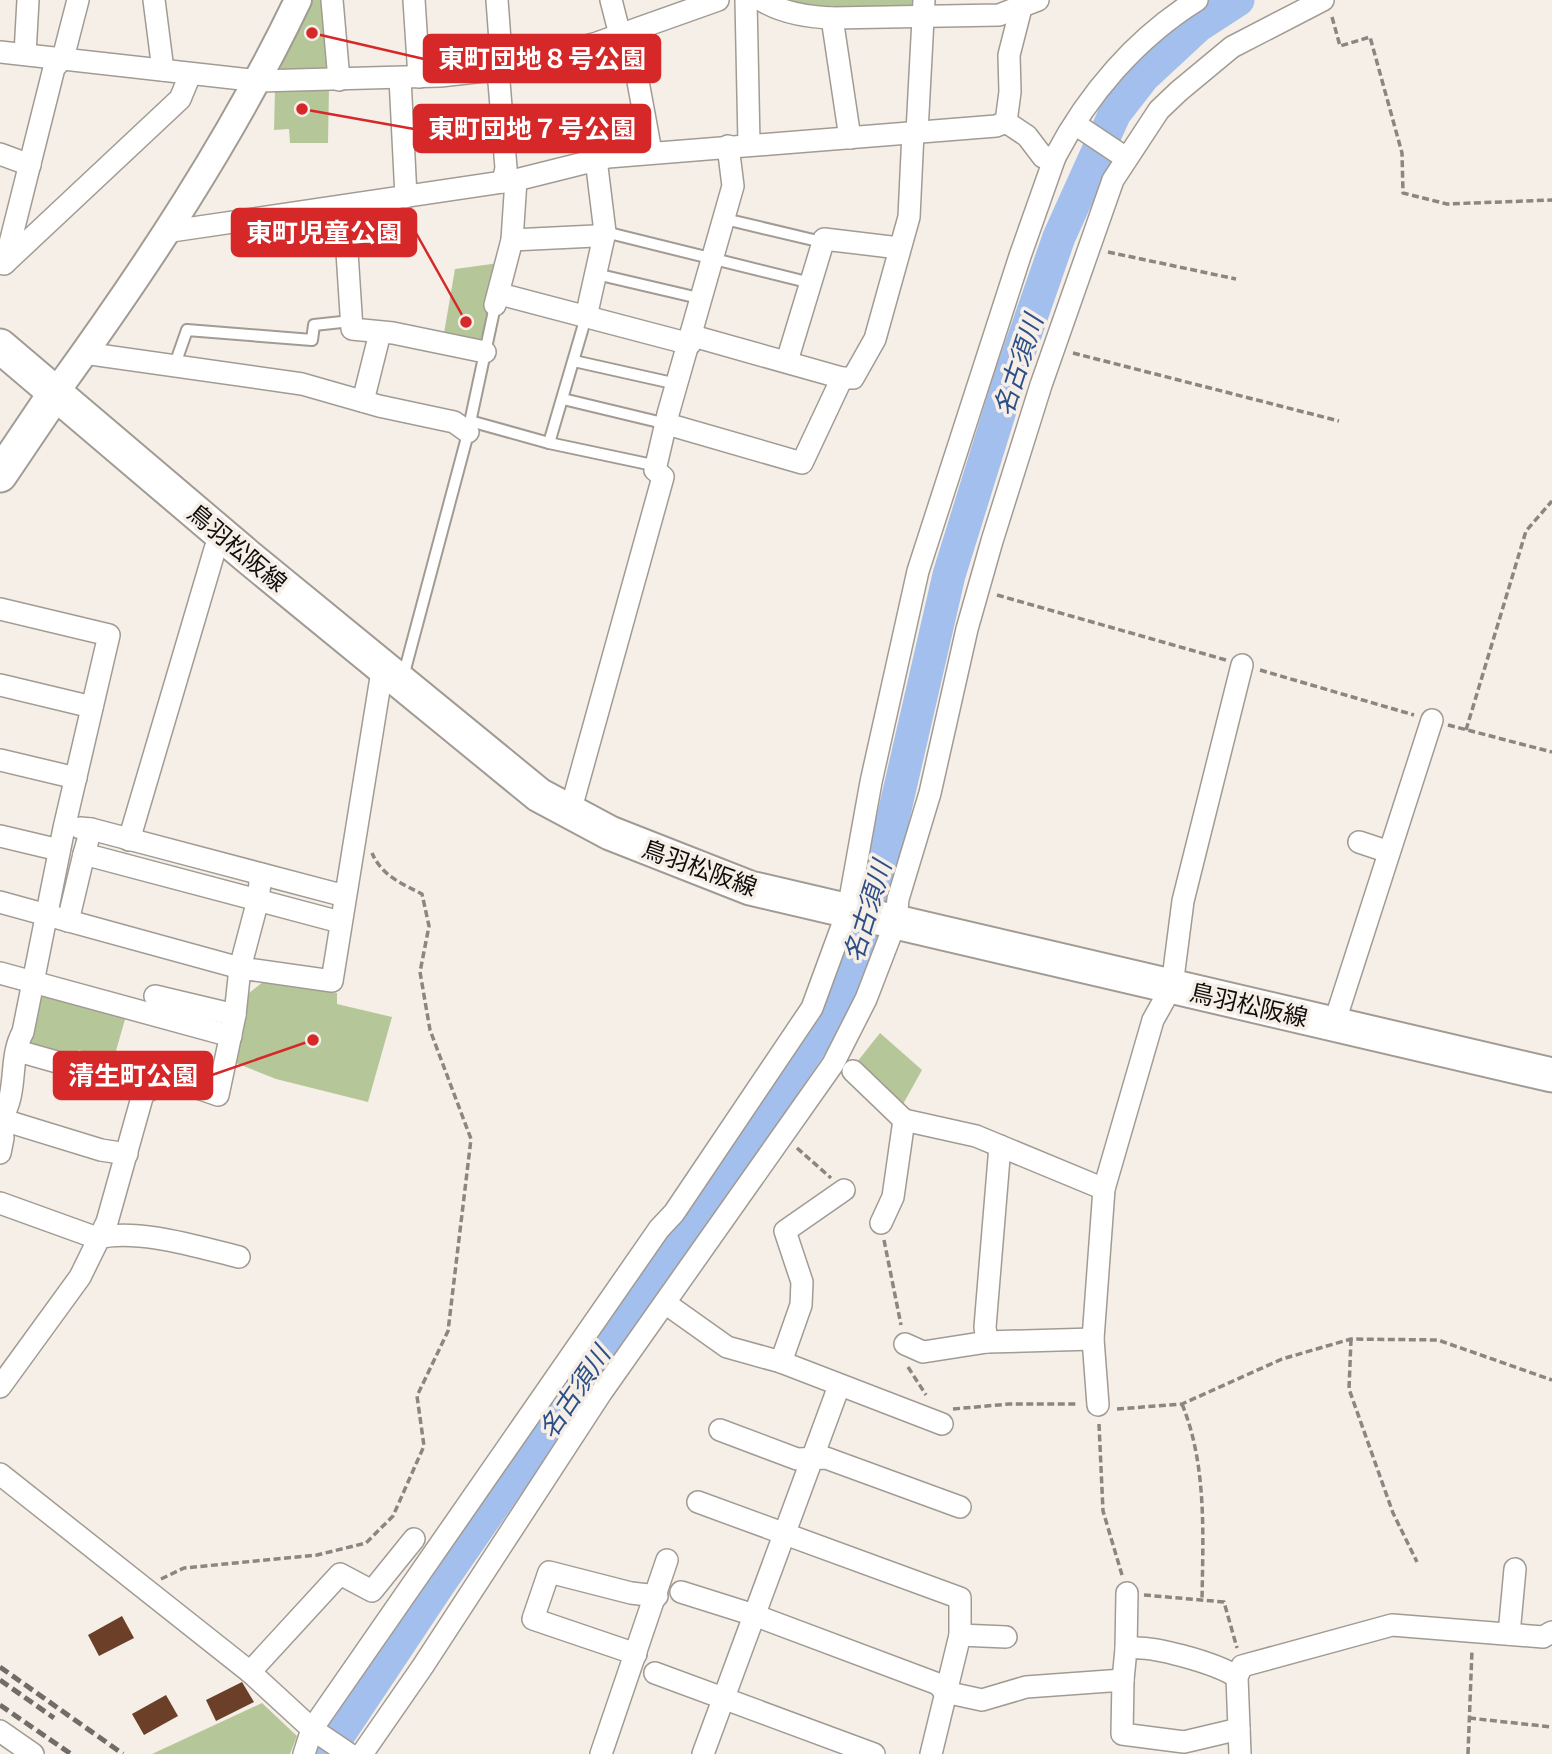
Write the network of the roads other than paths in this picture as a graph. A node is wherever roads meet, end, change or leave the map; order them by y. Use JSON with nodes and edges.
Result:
{"nodes":[{"id":1,"x":28,"y":0,"type":"edge"},
{"id":2,"x":78,"y":0,"type":"edge"},
{"id":3,"x":154,"y":0,"type":"edge"},
{"id":4,"x":298,"y":0,"type":"edge"},
{"id":5,"x":332,"y":0,"type":"edge"},
{"id":6,"x":414,"y":0,"type":"edge"},
{"id":7,"x":497,"y":0,"type":"edge"},
{"id":8,"x":611,"y":0,"type":"edge"},
{"id":9,"x":746,"y":0,"type":"edge"},
{"id":10,"x":761,"y":0,"type":"edge"},
{"id":11,"x":1197,"y":0,"type":"edge"},
{"id":12,"x":1322,"y":1,"type":"edge"},
{"id":13,"x":706,"y":2,"type":"edge"},
{"id":14,"x":1020,"y":5,"type":"edge"},
{"id":15,"x":925,"y":8,"type":"edge"},
{"id":16,"x":832,"y":18,"type":"junction"},
{"id":17,"x":622,"y":34,"type":"junction"},
{"id":18,"x":0,"y":52,"type":"edge"},
{"id":19,"x":25,"y":54,"type":"junction"},
{"id":20,"x":63,"y":58,"type":"junction"},
{"id":21,"x":498,"y":69,"type":"junction"},
{"id":22,"x":163,"y":70,"type":"junction"},
{"id":23,"x":190,"y":75,"type":"junction"},
{"id":24,"x":409,"y":77,"type":"junction"},
{"id":25,"x":339,"y":80,"type":"junction"},
{"id":26,"x":259,"y":81,"type":"junction"},
{"id":27,"x":1006,"y":122,"type":"junction"},
{"id":28,"x":1075,"y":124,"type":"junction"},
{"id":29,"x":915,"y":133,"type":"junction"},
{"id":30,"x":850,"y":138,"type":"junction"},
{"id":31,"x":750,"y":143,"type":"junction"},
{"id":32,"x":728,"y":146,"type":"junction"},
{"id":33,"x":651,"y":152,"type":"junction"},
{"id":34,"x":0,"y":154,"type":"edge"},
{"id":35,"x":1055,"y":157,"type":"junction"},
{"id":36,"x":596,"y":159,"type":"junction"},
{"id":37,"x":1126,"y":159,"type":"junction"},
{"id":38,"x":30,"y":165,"type":"junction"},
{"id":39,"x":509,"y":181,"type":"junction"},
{"id":40,"x":406,"y":197,"type":"junction"},
{"id":41,"x":344,"y":206,"type":"junction"},
{"id":42,"x":725,"y":219,"type":"junction"},
{"id":43,"x":165,"y":232,"type":"junction"},
{"id":44,"x":605,"y":232,"type":"junction"},
{"id":45,"x":512,"y":240,"type":"junction"},
{"id":46,"x":822,"y":242,"type":"junction"},
{"id":47,"x":899,"y":248,"type":"junction"},
{"id":48,"x":715,"y":259,"type":"junction"},
{"id":49,"x":2,"y":265,"type":"edge"},
{"id":50,"x":596,"y":274,"type":"junction"},
{"id":51,"x":811,"y":283,"type":"junction"},
{"id":52,"x":703,"y":299,"type":"junction"},
{"id":53,"x":497,"y":300,"type":"junction"},
{"id":54,"x":586,"y":317,"type":"junction"},
{"id":55,"x":351,"y":321,"type":"junction"},
{"id":56,"x":380,"y":333,"type":"junction"},
{"id":57,"x":691,"y":340,"type":"junction"},
{"id":58,"x":0,"y":346,"type":"edge"},
{"id":59,"x":485,"y":352,"type":"junction"},
{"id":60,"x":85,"y":353,"type":"junction"},
{"id":61,"x":574,"y":360,"type":"junction"},
{"id":62,"x":787,"y":361,"type":"junction"},
{"id":63,"x":174,"y":368,"type":"junction"},
{"id":64,"x":842,"y":377,"type":"junction"},
{"id":65,"x":678,"y":384,"type":"junction"},
{"id":66,"x":56,"y":392,"type":"junction"},
{"id":67,"x":563,"y":399,"type":"junction"},
{"id":68,"x":363,"y":401,"type":"junction"},
{"id":69,"x":667,"y":424,"type":"junction"},
{"id":70,"x":469,"y":426,"type":"junction"},
{"id":71,"x":549,"y":443,"type":"junction"},
{"id":72,"x":655,"y":470,"type":"junction"},
{"id":73,"x":0,"y":475,"type":"edge"},
{"id":74,"x":226,"y":538,"type":"junction"},
{"id":75,"x":0,"y":609,"type":"edge"},
{"id":76,"x":1242,"y":665,"type":"dead end"},
{"id":77,"x":392,"y":673,"type":"junction"},
{"id":78,"x":0,"y":684,"type":"edge"},
{"id":79,"x":92,"y":707,"type":"junction"},
{"id":80,"x":1432,"y":720,"type":"dead end"},
{"id":81,"x":0,"y":760,"type":"edge"},
{"id":82,"x":76,"y":778,"type":"junction"},
{"id":83,"x":570,"y":812,"type":"junction"},
{"id":84,"x":64,"y":828,"type":"junction"},
{"id":85,"x":91,"y":829,"type":"junction"},
{"id":86,"x":0,"y":836,"type":"edge"},
{"id":87,"x":129,"y":840,"type":"junction"},
{"id":88,"x":1359,"y":842,"type":"dead end"},
{"id":89,"x":59,"y":850,"type":"junction"},
{"id":90,"x":1389,"y":852,"type":"junction"},
{"id":91,"x":84,"y":854,"type":"junction"},
{"id":92,"x":261,"y":874,"type":"junction"},
{"id":93,"x":345,"y":896,"type":"junction"},
{"id":94,"x":258,"y":900,"type":"junction"},
{"id":95,"x":0,"y":902,"type":"edge"},
{"id":96,"x":848,"y":910,"type":"junction"},
{"id":97,"x":47,"y":914,"type":"junction"},
{"id":98,"x":68,"y":921,"type":"junction"},
{"id":99,"x":896,"y":921,"type":"junction"},
{"id":100,"x":340,"y":922,"type":"junction"},
{"id":101,"x":240,"y":968,"type":"junction"},
{"id":102,"x":0,"y":972,"type":"edge"},
{"id":103,"x":33,"y":980,"type":"junction"},
{"id":104,"x":1172,"y":986,"type":"junction"},
{"id":105,"x":155,"y":996,"type":"dead end"},
{"id":106,"x":235,"y":1015,"type":"junction"},
{"id":107,"x":1335,"y":1024,"type":"junction"},
{"id":108,"x":231,"y":1036,"type":"junction"},
{"id":109,"x":11,"y":1045,"type":"edge"},
{"id":110,"x":853,"y":1071,"type":"dead end"},
{"id":111,"x":1552,"y":1075,"type":"edge"},
{"id":112,"x":143,"y":1094,"type":"junction"},
{"id":113,"x":0,"y":1119,"type":"edge"},
{"id":114,"x":904,"y":1120,"type":"junction"},
{"id":115,"x":1000,"y":1146,"type":"junction"},
{"id":116,"x":0,"y":1153,"type":"edge"},
{"id":117,"x":127,"y":1154,"type":"junction"},
{"id":118,"x":1104,"y":1189,"type":"junction"},
{"id":119,"x":844,"y":1190,"type":"road end"},
{"id":120,"x":0,"y":1203,"type":"edge"},
{"id":121,"x":881,"y":1223,"type":"road end"},
{"id":122,"x":97,"y":1238,"type":"junction"},
{"id":123,"x":239,"y":1257,"type":"dead end"},
{"id":124,"x":665,"y":1303,"type":"junction"},
{"id":125,"x":1093,"y":1339,"type":"junction"},
{"id":126,"x":987,"y":1342,"type":"junction"},
{"id":127,"x":905,"y":1344,"type":"road end"},
{"id":128,"x":781,"y":1362,"type":"junction"},
{"id":129,"x":0,"y":1387,"type":"edge"},
{"id":130,"x":839,"y":1387,"type":"junction"},
{"id":131,"x":1098,"y":1405,"type":"road end"},
{"id":132,"x":944,"y":1417,"type":"road end"},
{"id":133,"x":720,"y":1430,"type":"dead end"},
{"id":134,"x":812,"y":1459,"type":"junction"},
{"id":135,"x":0,"y":1474,"type":"edge"},
{"id":136,"x":698,"y":1502,"type":"dead end"},
{"id":137,"x":960,"y":1507,"type":"dead end"},
{"id":138,"x":784,"y":1534,"type":"junction"},
{"id":139,"x":414,"y":1539,"type":"dead end"},
{"id":140,"x":667,"y":1560,"type":"dead end"},
{"id":141,"x":1515,"y":1569,"type":"dead end"},
{"id":142,"x":681,"y":1591,"type":"dead end"},
{"id":143,"x":1128,"y":1593,"type":"road end"},
{"id":144,"x":657,"y":1596,"type":"junction"},
{"id":145,"x":754,"y":1615,"type":"junction"},
{"id":146,"x":1552,"y":1632,"type":"edge"},
{"id":147,"x":1509,"y":1633,"type":"junction"},
{"id":148,"x":960,"y":1635,"type":"junction"},
{"id":149,"x":1006,"y":1637,"type":"dead end"},
{"id":150,"x":1126,"y":1649,"type":"junction"},
{"id":151,"x":636,"y":1654,"type":"junction"},
{"id":152,"x":250,"y":1672,"type":"junction"},
{"id":153,"x":1240,"y":1672,"type":"junction"},
{"id":154,"x":655,"y":1673,"type":"dead end"},
{"id":155,"x":1123,"y":1680,"type":"junction"},
{"id":156,"x":945,"y":1692,"type":"junction"},
{"id":157,"x":723,"y":1698,"type":"junction"},
{"id":158,"x":312,"y":1729,"type":"junction"},
{"id":159,"x":1239,"y":1729,"type":"junction"},
{"id":160,"x":0,"y":1731,"type":"edge"},
{"id":161,"x":33,"y":1754,"type":"edge"},
{"id":162,"x":304,"y":1754,"type":"edge"},
{"id":163,"x":349,"y":1754,"type":"edge"},
{"id":164,"x":362,"y":1754,"type":"edge"},
{"id":165,"x":601,"y":1754,"type":"edge"},
{"id":166,"x":703,"y":1754,"type":"edge"},
{"id":167,"x":874,"y":1754,"type":"edge"},
{"id":168,"x":931,"y":1754,"type":"edge"},
{"id":169,"x":1240,"y":1754,"type":"edge"}],
"edges":[{"from":1,"to":19,"type":"street"},
{"from":2,"to":20,"type":"street"},
{"from":3,"to":22,"type":"street"},
{"from":4,"to":26,"type":"street"},
{"from":5,"to":25,"type":"street"},
{"from":6,"to":24,"type":"street"},
{"from":7,"to":21,"type":"street"},
{"from":8,"to":17,"type":"street"},
{"from":9,"to":31,"type":"street"},
{"from":10,"to":16,"type":"street"},
{"from":11,"to":28,"type":"street"},
{"from":12,"to":37,"type":"street"},
{"from":13,"to":17,"type":"street"},
{"from":14,"to":15,"type":"street"},
{"from":14,"to":27,"type":"street"},
{"from":15,"to":16,"type":"street"},
{"from":15,"to":29,"type":"street"},
{"from":16,"to":30,"type":"street"},
{"from":17,"to":21,"type":"street"},
{"from":17,"to":33,"type":"street"},
{"from":18,"to":19,"type":"street"},
{"from":19,"to":20,"type":"street"},
{"from":20,"to":22,"type":"street"},
{"from":20,"to":38,"type":"street"},
{"from":21,"to":24,"type":"street"},
{"from":21,"to":39,"type":"street"},
{"from":22,"to":23,"type":"street"},
{"from":23,"to":26,"type":"street"},
{"from":23,"to":49,"type":"street"},
{"from":24,"to":25,"type":"street"},
{"from":24,"to":40,"type":"street"},
{"from":25,"to":26,"type":"street"},
{"from":26,"to":43,"type":"street"},
{"from":27,"to":29,"type":"street"},
{"from":27,"to":35,"type":"street"},
{"from":28,"to":35,"type":"street"},
{"from":28,"to":37,"type":"street"},
{"from":29,"to":30,"type":"street"},
{"from":29,"to":47,"type":"street"},
{"from":30,"to":31,"type":"street"},
{"from":31,"to":32,"type":"street"},
{"from":32,"to":33,"type":"street"},
{"from":32,"to":42,"type":"street"},
{"from":33,"to":36,"type":"street"},
{"from":34,"to":38,"type":"street"},
{"from":35,"to":96,"type":"street"},
{"from":36,"to":39,"type":"street"},
{"from":36,"to":44,"type":"street"},
{"from":37,"to":99,"type":"street"},
{"from":38,"to":49,"type":"street"},
{"from":39,"to":40,"type":"street"},
{"from":39,"to":45,"type":"street"},
{"from":40,"to":41,"type":"street"},
{"from":41,"to":43,"type":"street"},
{"from":41,"to":55,"type":"street"},
{"from":42,"to":46,"type":"lane"},
{"from":42,"to":48,"type":"street"},
{"from":43,"to":60,"type":"street"},
{"from":44,"to":45,"type":"street"},
{"from":44,"to":48,"type":"lane"},
{"from":44,"to":50,"type":"street"},
{"from":45,"to":53,"type":"street"},
{"from":46,"to":47,"type":"street"},
{"from":46,"to":51,"type":"street"},
{"from":47,"to":64,"type":"street"},
{"from":48,"to":51,"type":"lane"},
{"from":48,"to":52,"type":"street"},
{"from":50,"to":52,"type":"lane"},
{"from":50,"to":54,"type":"street"},
{"from":51,"to":62,"type":"street"},
{"from":52,"to":57,"type":"street"},
{"from":53,"to":54,"type":"street"},
{"from":53,"to":59,"type":"lane"},
{"from":54,"to":57,"type":"street"},
{"from":54,"to":61,"type":"lane"},
{"from":55,"to":56,"type":"street"},
{"from":55,"to":63,"type":"lane"},
{"from":56,"to":59,"type":"street"},
{"from":56,"to":68,"type":"street"},
{"from":57,"to":62,"type":"street"},
{"from":57,"to":65,"type":"street"},
{"from":58,"to":66,"type":"main road","name":"鳥羽松阪線"},
{"from":59,"to":70,"type":"lane"},
{"from":60,"to":63,"type":"street"},
{"from":60,"to":66,"type":"street"},
{"from":61,"to":65,"type":"lane"},
{"from":61,"to":67,"type":"lane"},
{"from":62,"to":64,"type":"street"},
{"from":63,"to":68,"type":"street"},
{"from":64,"to":69,"type":"street"},
{"from":65,"to":69,"type":"street"},
{"from":66,"to":73,"type":"main road"},
{"from":66,"to":74,"type":"main road","name":"鳥羽松阪線"},
{"from":67,"to":69,"type":"lane"},
{"from":67,"to":71,"type":"lane"},
{"from":68,"to":70,"type":"street"},
{"from":69,"to":72,"type":"street"},
{"from":70,"to":71,"type":"lane"},
{"from":70,"to":77,"type":"lane"},
{"from":71,"to":72,"type":"lane"},
{"from":72,"to":83,"type":"street"},
{"from":74,"to":77,"type":"main road","name":"鳥羽松阪線"},
{"from":74,"to":87,"type":"street"},
{"from":75,"to":79,"type":"street"},
{"from":76,"to":104,"type":"street"},
{"from":77,"to":83,"type":"main road","name":"鳥羽松阪線"},
{"from":77,"to":93,"type":"street"},
{"from":78,"to":79,"type":"street"},
{"from":79,"to":82,"type":"street"},
{"from":80,"to":90,"type":"street"},
{"from":81,"to":82,"type":"street"},
{"from":82,"to":84,"type":"street"},
{"from":83,"to":96,"type":"main road","name":"鳥羽松阪線"},
{"from":84,"to":85,"type":"street"},
{"from":84,"to":89,"type":"street"},
{"from":85,"to":87,"type":"street"},
{"from":85,"to":91,"type":"street"},
{"from":86,"to":89,"type":"street"},
{"from":87,"to":92,"type":"street"},
{"from":88,"to":90,"type":"street"},
{"from":89,"to":97,"type":"street"},
{"from":90,"to":107,"type":"street"},
{"from":91,"to":94,"type":"street"},
{"from":91,"to":98,"type":"street"},
{"from":92,"to":93,"type":"street"},
{"from":92,"to":94,"type":"street"},
{"from":93,"to":100,"type":"street"},
{"from":94,"to":100,"type":"street"},
{"from":94,"to":101,"type":"street"},
{"from":95,"to":97,"type":"street"},
{"from":96,"to":99,"type":"main road","name":"鳥羽松阪線"},
{"from":96,"to":158,"type":"street"},
{"from":97,"to":98,"type":"street"},
{"from":97,"to":103,"type":"street"},
{"from":98,"to":101,"type":"street"},
{"from":99,"to":104,"type":"main road","name":"鳥羽松阪線"},
{"from":99,"to":124,"type":"street"},
{"from":100,"to":101,"type":"street"},
{"from":101,"to":106,"type":"street"},
{"from":102,"to":103,"type":"street"},
{"from":103,"to":108,"type":"street"},
{"from":103,"to":109,"type":"street"},
{"from":104,"to":107,"type":"main road","name":"鳥羽松阪線"},
{"from":104,"to":118,"type":"street"},
{"from":105,"to":106,"type":"street"},
{"from":106,"to":108,"type":"street"},
{"from":107,"to":111,"type":"main road","name":"鳥羽松阪線"},
{"from":108,"to":112,"type":"street"},
{"from":109,"to":112,"type":"street"},
{"from":109,"to":113,"type":"street"},
{"from":110,"to":114,"type":"street"},
{"from":112,"to":117,"type":"street"},
{"from":113,"to":116,"type":"street"},
{"from":113,"to":117,"type":"street"},
{"from":114,"to":115,"type":"street"},
{"from":114,"to":121,"type":"street"},
{"from":115,"to":118,"type":"street"},
{"from":115,"to":126,"type":"street"},
{"from":117,"to":122,"type":"street"},
{"from":118,"to":125,"type":"street"},
{"from":119,"to":128,"type":"street"},
{"from":120,"to":122,"type":"street"},
{"from":122,"to":123,"type":"street"},
{"from":122,"to":129,"type":"street"},
{"from":124,"to":128,"type":"street"},
{"from":124,"to":164,"type":"street"},
{"from":125,"to":126,"type":"street"},
{"from":125,"to":131,"type":"street"},
{"from":126,"to":127,"type":"street"},
{"from":128,"to":130,"type":"street"},
{"from":130,"to":132,"type":"street"},
{"from":130,"to":134,"type":"street"},
{"from":133,"to":134,"type":"street"},
{"from":134,"to":137,"type":"street"},
{"from":134,"to":138,"type":"street"},
{"from":135,"to":152,"type":"street"},
{"from":136,"to":138,"type":"street"},
{"from":138,"to":145,"type":"street"},
{"from":138,"to":148,"type":"street"},
{"from":139,"to":152,"type":"street"},
{"from":140,"to":144,"type":"street"},
{"from":141,"to":147,"type":"street"},
{"from":142,"to":145,"type":"street"},
{"from":143,"to":150,"type":"street"},
{"from":144,"to":151,"type":"street"},
{"from":144,"to":151,"type":"street"},
{"from":145,"to":156,"type":"street"},
{"from":145,"to":157,"type":"street"},
{"from":146,"to":147,"type":"street"},
{"from":147,"to":153,"type":"street"},
{"from":148,"to":149,"type":"street"},
{"from":148,"to":156,"type":"street"},
{"from":150,"to":153,"type":"street"},
{"from":150,"to":155,"type":"street"},
{"from":151,"to":165,"type":"street"},
{"from":152,"to":158,"type":"street"},
{"from":153,"to":159,"type":"street"},
{"from":154,"to":157,"type":"street"},
{"from":155,"to":156,"type":"street"},
{"from":155,"to":159,"type":"street"},
{"from":156,"to":168,"type":"street"},
{"from":157,"to":166,"type":"street"},
{"from":157,"to":167,"type":"street"},
{"from":158,"to":162,"type":"street"},
{"from":158,"to":163,"type":"street"},
{"from":159,"to":169,"type":"street"},
{"from":160,"to":161,"type":"street"}]}
